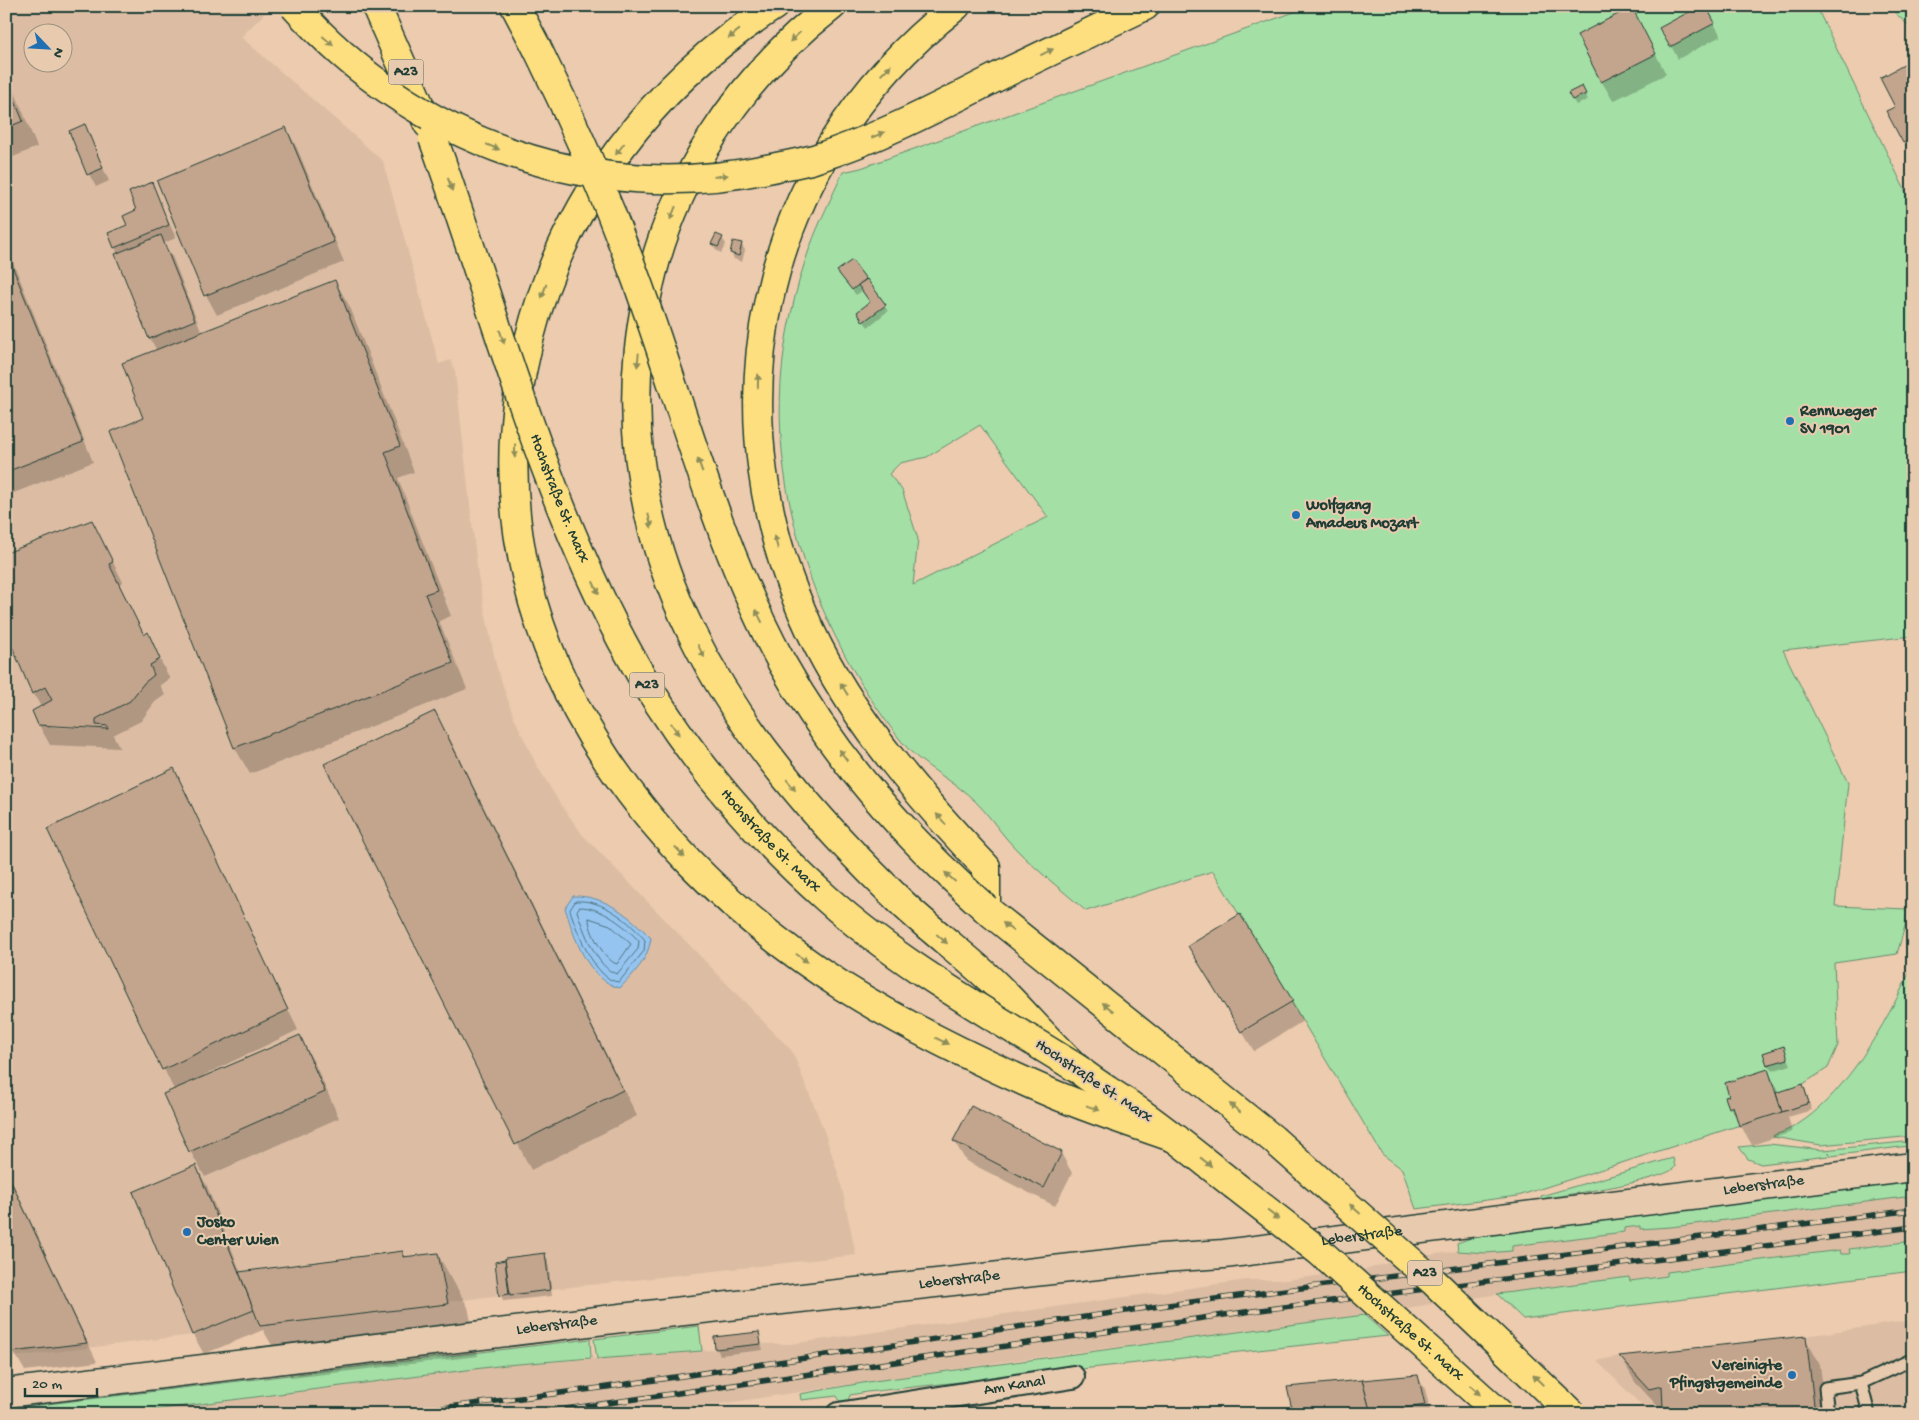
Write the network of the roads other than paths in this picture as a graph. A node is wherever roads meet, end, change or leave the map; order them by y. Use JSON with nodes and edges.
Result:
{"nodes":[{"id":1,"x":294,"y":6,"type":"edge"},
{"id":2,"x":376,"y":6,"type":"edge"},
{"id":3,"x":515,"y":6,"type":"edge"},
{"id":4,"x":774,"y":6,"type":"edge"},
{"id":5,"x":832,"y":6,"type":"edge"},
{"id":6,"x":956,"y":6,"type":"edge"},
{"id":7,"x":1145,"y":6,"type":"edge"},
{"id":8,"x":986,"y":909,"type":"junction"},
{"id":9,"x":1081,"y":1071,"type":"junction"},
{"id":10,"x":1177,"y":1139,"type":"junction"},
{"id":11,"x":1913,"y":1167,"type":"edge"},
{"id":12,"x":1913,"y":1359,"type":"edge"},
{"id":13,"x":1074,"y":1378,"type":"dead end"},
{"id":14,"x":1861,"y":1383,"type":"junction"},
{"id":15,"x":6,"y":1394,"type":"edge"},
{"id":16,"x":838,"y":1414,"type":"edge"},
{"id":17,"x":1500,"y":1414,"type":"edge"},
{"id":18,"x":1572,"y":1414,"type":"edge"},
{"id":19,"x":1828,"y":1414,"type":"edge"},
{"id":20,"x":1869,"y":1414,"type":"edge"}],
"edges":[{"from":1,"to":7,"type":"highway","one_way":true,"bridge":true},
{"from":2,"to":9,"type":"highway","name":"Hochstraße St. Marx","number":"A23","one_way":true,"bridge":true},
{"from":8,"to":3,"type":"highway","number":"A23","one_way":true,"bridge":true},
{"from":4,"to":10,"type":"highway","one_way":true},
{"from":5,"to":9,"type":"highway","one_way":true,"bridge":true},
{"from":8,"to":6,"type":"highway","one_way":true},
{"from":18,"to":8,"type":"highway","number":"A23","one_way":true,"bridge":true},
{"from":9,"to":10,"type":"highway","name":"Hochstraße St. Marx","number":"A23"},
{"from":10,"to":17,"type":"highway","name":"Hochstraße St. Marx","number":"A23","one_way":true,"bridge":true},
{"from":11,"to":15,"type":"street","name":"Leberstraße"},
{"from":12,"to":14,"type":"lane"},
{"from":13,"to":16,"type":"street","name":"Am Kanal"},
{"from":14,"to":19,"type":"lane"},
{"from":14,"to":20,"type":"lane"}]}
